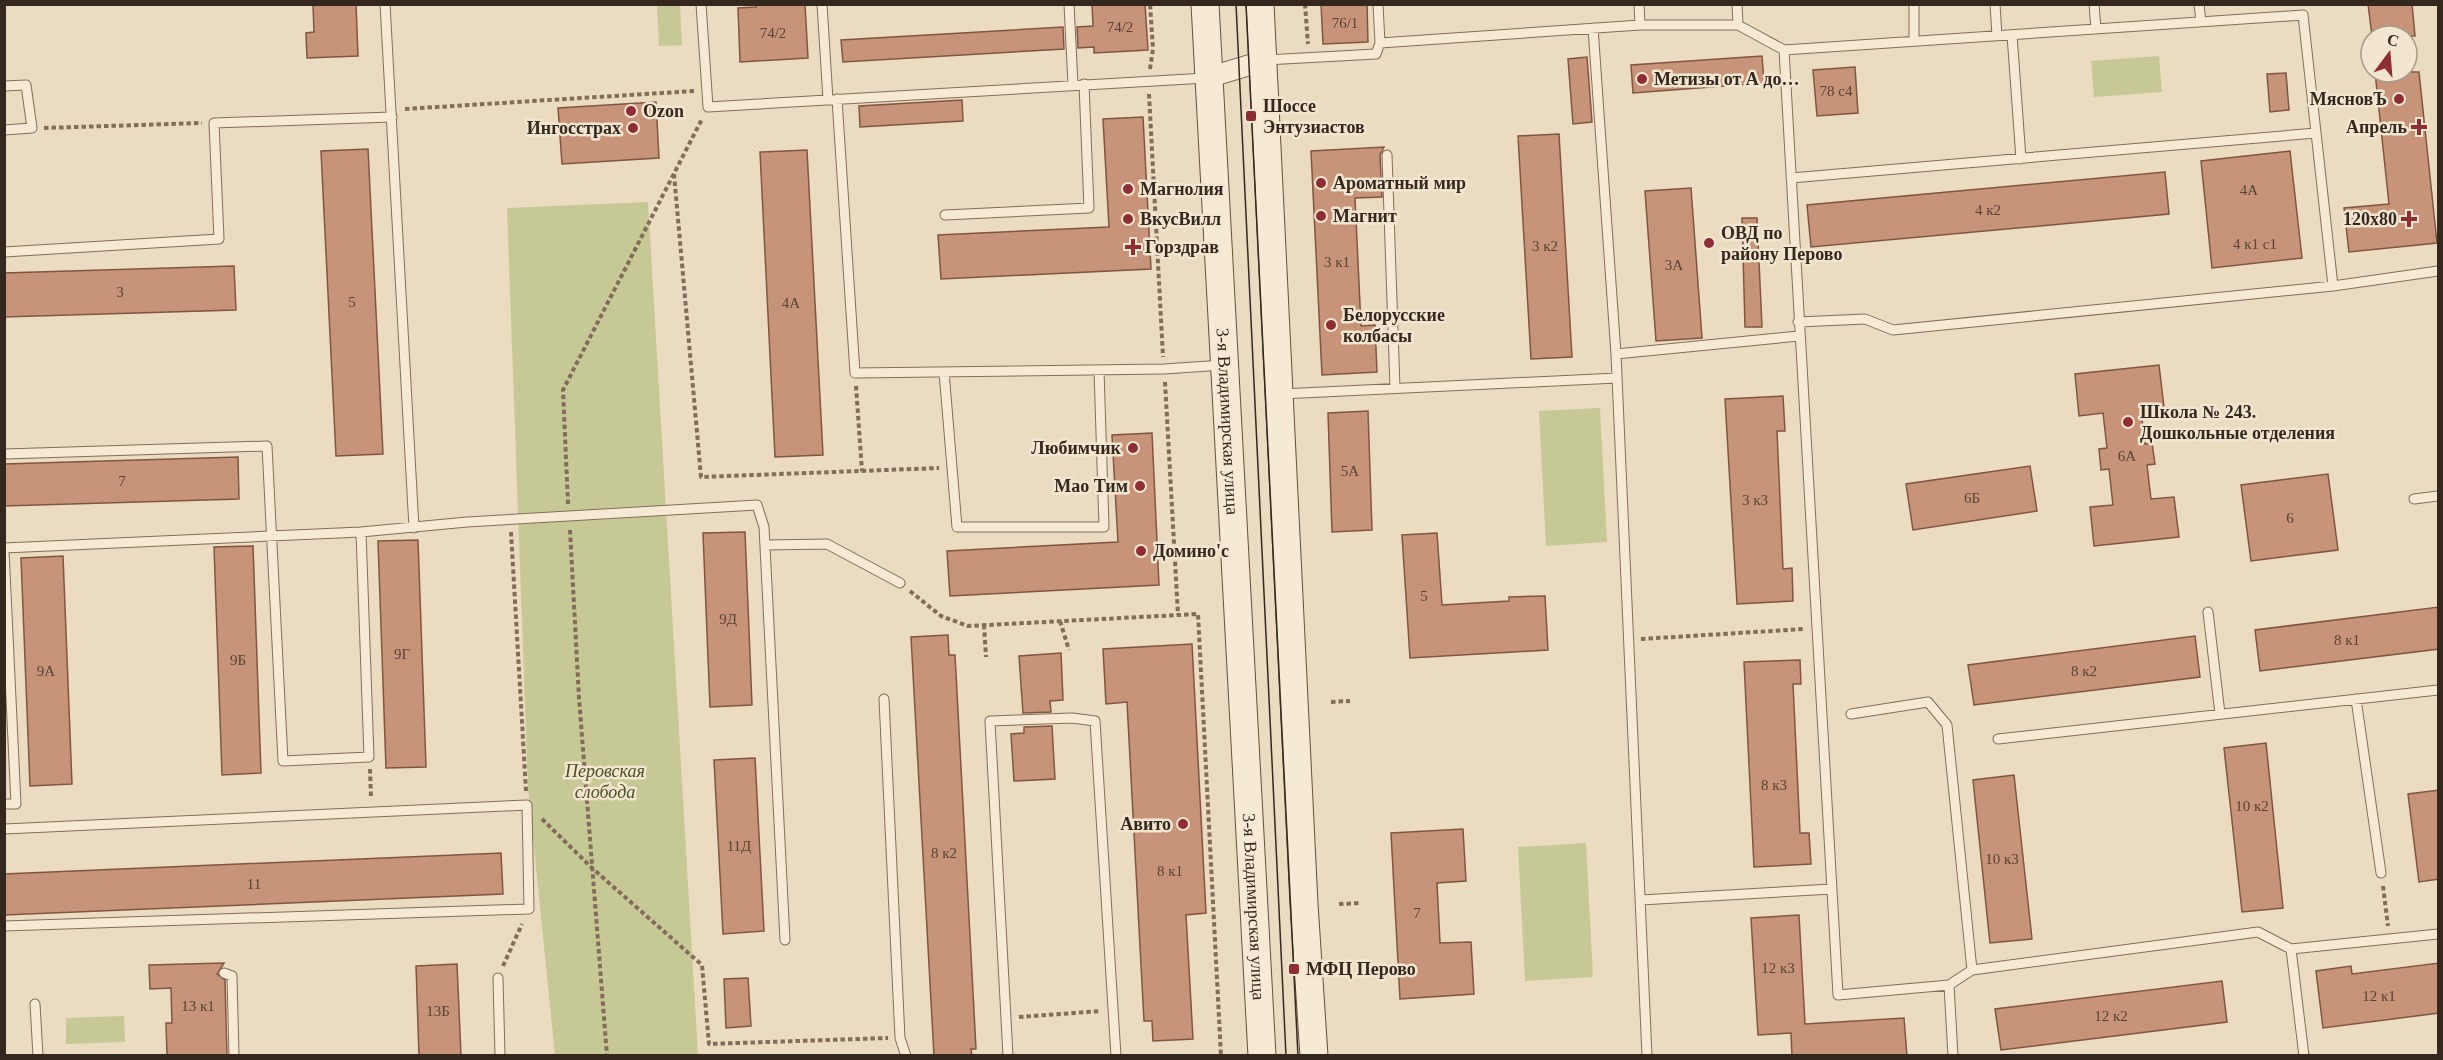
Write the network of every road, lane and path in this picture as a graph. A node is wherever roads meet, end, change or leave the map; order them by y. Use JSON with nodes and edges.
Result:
{"nodes":[{"id":1,"x":385,"y":4,"type":"edge"},
{"id":2,"x":701,"y":4,"type":"edge"},
{"id":3,"x":822,"y":4,"type":"edge"},
{"id":4,"x":1069,"y":4,"type":"edge"},
{"id":5,"x":1150,"y":4,"type":"edge"},
{"id":6,"x":1205,"y":4,"type":"edge"},
{"id":7,"x":1260,"y":4,"type":"edge"},
{"id":8,"x":1305,"y":4,"type":"edge"},
{"id":9,"x":1378,"y":4,"type":"edge"},
{"id":10,"x":1639,"y":4,"type":"edge"},
{"id":11,"x":1737,"y":4,"type":"edge"},
{"id":12,"x":1914,"y":4,"type":"edge"},
{"id":13,"x":1995,"y":4,"type":"edge"},
{"id":14,"x":2094,"y":4,"type":"edge"},
{"id":15,"x":2199,"y":4,"type":"edge"},
{"id":16,"x":2302,"y":4,"type":"edge"},
{"id":17,"x":2303,"y":15,"type":"junction"},
{"id":18,"x":2201,"y":22,"type":"junction"},
{"id":19,"x":1640,"y":25,"type":"junction"},
{"id":20,"x":1738,"y":25,"type":"junction"},
{"id":21,"x":1593,"y":28,"type":"junction"},
{"id":22,"x":2096,"y":29,"type":"junction"},
{"id":23,"x":2012,"y":35,"type":"junction"},
{"id":24,"x":1997,"y":36,"type":"junction"},
{"id":25,"x":1914,"y":41,"type":"junction"},
{"id":26,"x":1380,"y":43,"type":"junction"},
{"id":27,"x":1308,"y":47,"type":"dead end"},
{"id":28,"x":1784,"y":50,"type":"junction"},
{"id":29,"x":1263,"y":61,"type":"junction"},
{"id":30,"x":1210,"y":78,"type":"junction"},
{"id":31,"x":1148,"y":81,"type":"junction"},
{"id":32,"x":1084,"y":84,"type":"junction"},
{"id":33,"x":1073,"y":85,"type":"junction"},
{"id":34,"x":4,"y":86,"type":"edge"},
{"id":35,"x":707,"y":91,"type":"junction"},
{"id":36,"x":1149,"y":98,"type":"dead end"},
{"id":37,"x":832,"y":99,"type":"junction"},
{"id":38,"x":708,"y":106,"type":"junction"},
{"id":39,"x":392,"y":113,"type":"junction"},
{"id":40,"x":214,"y":123,"type":"junction"},
{"id":41,"x":32,"y":129,"type":"junction"},
{"id":42,"x":4,"y":130,"type":"edge"},
{"id":43,"x":2316,"y":133,"type":"junction"},
{"id":44,"x":1387,"y":155,"type":"dead end"},
{"id":45,"x":2021,"y":159,"type":"junction"},
{"id":46,"x":674,"y":174,"type":"junction"},
{"id":47,"x":1791,"y":178,"type":"junction"},
{"id":48,"x":945,"y":215,"type":"dead end"},
{"id":49,"x":4,"y":252,"type":"edge"},
{"id":50,"x":2439,"y":271,"type":"edge"},
{"id":51,"x":2333,"y":286,"type":"junction"},
{"id":52,"x":1798,"y":322,"type":"junction"},
{"id":53,"x":1799,"y":336,"type":"junction"},
{"id":54,"x":1616,"y":354,"type":"junction"},
{"id":55,"x":1225,"y":365,"type":"junction"},
{"id":56,"x":1099,"y":370,"type":"junction"},
{"id":57,"x":944,"y":372,"type":"junction"},
{"id":58,"x":855,"y":373,"type":"junction"},
{"id":59,"x":1617,"y":378,"type":"junction"},
{"id":60,"x":1498,"y":384,"type":"junction"},
{"id":61,"x":1395,"y":388,"type":"junction"},
{"id":62,"x":1278,"y":394,"type":"junction"},
{"id":63,"x":1499,"y":395,"type":"dead end"},
{"id":64,"x":4,"y":454,"type":"edge"},
{"id":65,"x":952,"y":468,"type":"junction"},
{"id":66,"x":862,"y":471,"type":"junction"},
{"id":67,"x":2439,"y":496,"type":"edge"},
{"id":68,"x":2414,"y":499,"type":"dead end"},
{"id":69,"x":569,"y":516,"type":"junction"},
{"id":70,"x":511,"y":519,"type":"junction"},
{"id":71,"x":414,"y":528,"type":"junction"},
{"id":72,"x":361,"y":532,"type":"junction"},
{"id":73,"x":273,"y":536,"type":"junction"},
{"id":74,"x":765,"y":545,"type":"junction"},
{"id":75,"x":4,"y":550,"type":"edge"},
{"id":76,"x":900,"y":583,"type":"joint"},
{"id":77,"x":2208,"y":612,"type":"dead end"},
{"id":78,"x":1060,"y":621,"type":"junction"},
{"id":79,"x":984,"y":625,"type":"junction"},
{"id":80,"x":1817,"y":629,"type":"junction"},
{"id":81,"x":1629,"y":640,"type":"junction"},
{"id":82,"x":1069,"y":650,"type":"dead end"},
{"id":83,"x":986,"y":657,"type":"dead end"},
{"id":84,"x":2439,"y":690,"type":"edge"},
{"id":85,"x":884,"y":699,"type":"dead end"},
{"id":86,"x":2356,"y":699,"type":"junction"},
{"id":87,"x":1350,"y":701,"type":"dead end"},
{"id":88,"x":1331,"y":702,"type":"dead end"},
{"id":89,"x":1851,"y":714,"type":"dead end"},
{"id":90,"x":2220,"y":714,"type":"junction"},
{"id":91,"x":1998,"y":739,"type":"dead end"},
{"id":92,"x":369,"y":757,"type":"junction"},
{"id":93,"x":4,"y":804,"type":"edge"},
{"id":94,"x":527,"y":805,"type":"junction"},
{"id":95,"x":371,"y":813,"type":"junction"},
{"id":96,"x":4,"y":829,"type":"edge"},
{"id":97,"x":592,"y":868,"type":"junction"},
{"id":98,"x":2381,"y":873,"type":"joint"},
{"id":99,"x":1832,"y":889,"type":"junction"},
{"id":100,"x":1641,"y":900,"type":"junction"},
{"id":101,"x":1361,"y":903,"type":"dead end"},
{"id":102,"x":1339,"y":904,"type":"dead end"},
{"id":103,"x":529,"y":909,"type":"junction"},
{"id":104,"x":4,"y":926,"type":"edge"},
{"id":105,"x":2439,"y":934,"type":"edge"},
{"id":106,"x":2390,"y":938,"type":"junction"},
{"id":107,"x":785,"y":940,"type":"dead end"},
{"id":108,"x":2291,"y":949,"type":"junction"},
{"id":109,"x":1972,"y":970,"type":"junction"},
{"id":110,"x":224,"y":973,"type":"dead end"},
{"id":111,"x":498,"y":978,"type":"joint"},
{"id":112,"x":1949,"y":985,"type":"junction"},
{"id":113,"x":35,"y":1005,"type":"dead end"},
{"id":114,"x":1113,"y":1010,"type":"junction"},
{"id":115,"x":1006,"y":1018,"type":"junction"},
{"id":116,"x":900,"y":1038,"type":"junction"},
{"id":117,"x":38,"y":1056,"type":"edge"},
{"id":118,"x":234,"y":1056,"type":"edge"},
{"id":119,"x":500,"y":1056,"type":"edge"},
{"id":120,"x":607,"y":1056,"type":"edge"},
{"id":121,"x":906,"y":1056,"type":"edge"},
{"id":122,"x":1008,"y":1056,"type":"edge"},
{"id":123,"x":1116,"y":1056,"type":"edge"},
{"id":124,"x":1221,"y":1056,"type":"edge"},
{"id":125,"x":1262,"y":1056,"type":"edge"},
{"id":126,"x":1314,"y":1056,"type":"edge"},
{"id":127,"x":1647,"y":1056,"type":"edge"},
{"id":128,"x":1953,"y":1056,"type":"edge"},
{"id":129,"x":2304,"y":1056,"type":"edge"}],
"edges":[{"from":1,"to":39,"type":"lane"},
{"from":2,"to":35,"type":"lane"},
{"from":3,"to":37,"type":"lane"},
{"from":4,"to":33,"type":"lane"},
{"from":5,"to":31,"type":"path"},
{"from":6,"to":30,"type":"street","name":"3-я Владимирская улица"},
{"from":7,"to":29,"type":"street"},
{"from":8,"to":27,"type":"path"},
{"from":9,"to":26,"type":"lane"},
{"from":10,"to":19,"type":"lane"},
{"from":11,"to":20,"type":"lane"},
{"from":12,"to":25,"type":"lane"},
{"from":13,"to":24,"type":"lane"},
{"from":14,"to":22,"type":"lane"},
{"from":15,"to":18,"type":"lane"},
{"from":16,"to":17,"type":"lane"},
{"from":17,"to":18,"type":"lane"},
{"from":17,"to":43,"type":"lane"},
{"from":18,"to":22,"type":"lane"},
{"from":19,"to":20,"type":"lane"},
{"from":19,"to":21,"type":"lane"},
{"from":20,"to":28,"type":"lane"},
{"from":21,"to":26,"type":"lane"},
{"from":21,"to":54,"type":"lane"},
{"from":22,"to":23,"type":"lane"},
{"from":23,"to":24,"type":"lane"},
{"from":23,"to":45,"type":"lane"},
{"from":24,"to":25,"type":"lane"},
{"from":25,"to":28,"type":"lane"},
{"from":26,"to":29,"type":"lane"},
{"from":28,"to":47,"type":"lane"},
{"from":29,"to":30,"type":"street"},
{"from":29,"to":62,"type":"street"},
{"from":30,"to":31,"type":"lane"},
{"from":30,"to":55,"type":"street","name":"3-я Владимирская улица"},
{"from":31,"to":32,"type":"lane"},
{"from":31,"to":36,"type":"path"},
{"from":32,"to":33,"type":"lane"},
{"from":32,"to":48,"type":"lane"},
{"from":33,"to":37,"type":"lane"},
{"from":34,"to":41,"type":"lane"},
{"from":35,"to":38,"type":"lane"},
{"from":35,"to":39,"type":"path"},
{"from":37,"to":38,"type":"lane"},
{"from":37,"to":58,"type":"lane"},
{"from":38,"to":46,"type":"path"},
{"from":39,"to":40,"type":"lane"},
{"from":39,"to":71,"type":"lane"},
{"from":40,"to":41,"type":"path"},
{"from":40,"to":49,"type":"lane"},
{"from":41,"to":42,"type":"lane"},
{"from":43,"to":45,"type":"lane"},
{"from":43,"to":51,"type":"lane"},
{"from":44,"to":61,"type":"lane"},
{"from":45,"to":47,"type":"lane"},
{"from":46,"to":66,"type":"path"},
{"from":46,"to":69,"type":"path"},
{"from":47,"to":52,"type":"lane"},
{"from":50,"to":51,"type":"lane"},
{"from":51,"to":52,"type":"lane"},
{"from":52,"to":53,"type":"lane"},
{"from":53,"to":54,"type":"lane"},
{"from":53,"to":80,"type":"lane"},
{"from":54,"to":59,"type":"lane"},
{"from":55,"to":56,"type":"lane"},
{"from":55,"to":125,"type":"street","name":"3-я Владимирская улица"},
{"from":56,"to":57,"type":"lane"},
{"from":56,"to":65,"type":"lane"},
{"from":57,"to":58,"type":"lane"},
{"from":57,"to":65,"type":"lane"},
{"from":58,"to":66,"type":"path"},
{"from":59,"to":60,"type":"lane"},
{"from":59,"to":81,"type":"lane"},
{"from":60,"to":61,"type":"lane"},
{"from":60,"to":63,"type":"lane"},
{"from":61,"to":62,"type":"lane"},
{"from":62,"to":126,"type":"street"},
{"from":64,"to":73,"type":"lane"},
{"from":65,"to":66,"type":"path"},
{"from":67,"to":68,"type":"lane"},
{"from":69,"to":70,"type":"lane"},
{"from":69,"to":74,"type":"lane"},
{"from":69,"to":97,"type":"path"},
{"from":70,"to":71,"type":"lane"},
{"from":70,"to":94,"type":"path"},
{"from":71,"to":72,"type":"lane"},
{"from":72,"to":73,"type":"lane"},
{"from":72,"to":92,"type":"lane"},
{"from":73,"to":75,"type":"lane"},
{"from":73,"to":92,"type":"lane"},
{"from":74,"to":76,"type":"lane"},
{"from":74,"to":107,"type":"lane"},
{"from":75,"to":93,"type":"lane"},
{"from":76,"to":79,"type":"path"},
{"from":77,"to":90,"type":"lane"},
{"from":78,"to":79,"type":"path"},
{"from":78,"to":82,"type":"path"},
{"from":78,"to":124,"type":"path"},
{"from":79,"to":83,"type":"path"},
{"from":80,"to":81,"type":"path"},
{"from":80,"to":99,"type":"lane"},
{"from":81,"to":100,"type":"lane"},
{"from":84,"to":86,"type":"lane"},
{"from":85,"to":116,"type":"lane"},
{"from":86,"to":90,"type":"lane"},
{"from":86,"to":98,"type":"lane"},
{"from":87,"to":88,"type":"path"},
{"from":89,"to":109,"type":"lane"},
{"from":90,"to":91,"type":"lane"},
{"from":92,"to":95,"type":"path"},
{"from":94,"to":95,"type":"lane"},
{"from":94,"to":97,"type":"path"},
{"from":94,"to":103,"type":"lane"},
{"from":95,"to":96,"type":"lane"},
{"from":97,"to":116,"type":"path"},
{"from":97,"to":120,"type":"path"},
{"from":98,"to":106,"type":"path"},
{"from":99,"to":100,"type":"lane"},
{"from":99,"to":112,"type":"lane"},
{"from":100,"to":127,"type":"lane"},
{"from":101,"to":102,"type":"path"},
{"from":103,"to":104,"type":"lane"},
{"from":103,"to":111,"type":"path"},
{"from":105,"to":106,"type":"lane"},
{"from":106,"to":108,"type":"lane"},
{"from":108,"to":109,"type":"lane"},
{"from":108,"to":129,"type":"lane"},
{"from":109,"to":112,"type":"lane"},
{"from":110,"to":118,"type":"lane"},
{"from":111,"to":119,"type":"lane"},
{"from":112,"to":128,"type":"lane"},
{"from":113,"to":117,"type":"lane"},
{"from":114,"to":115,"type":"path"},
{"from":114,"to":115,"type":"lane"},
{"from":114,"to":123,"type":"lane"},
{"from":115,"to":122,"type":"lane"},
{"from":116,"to":121,"type":"lane"}]}
